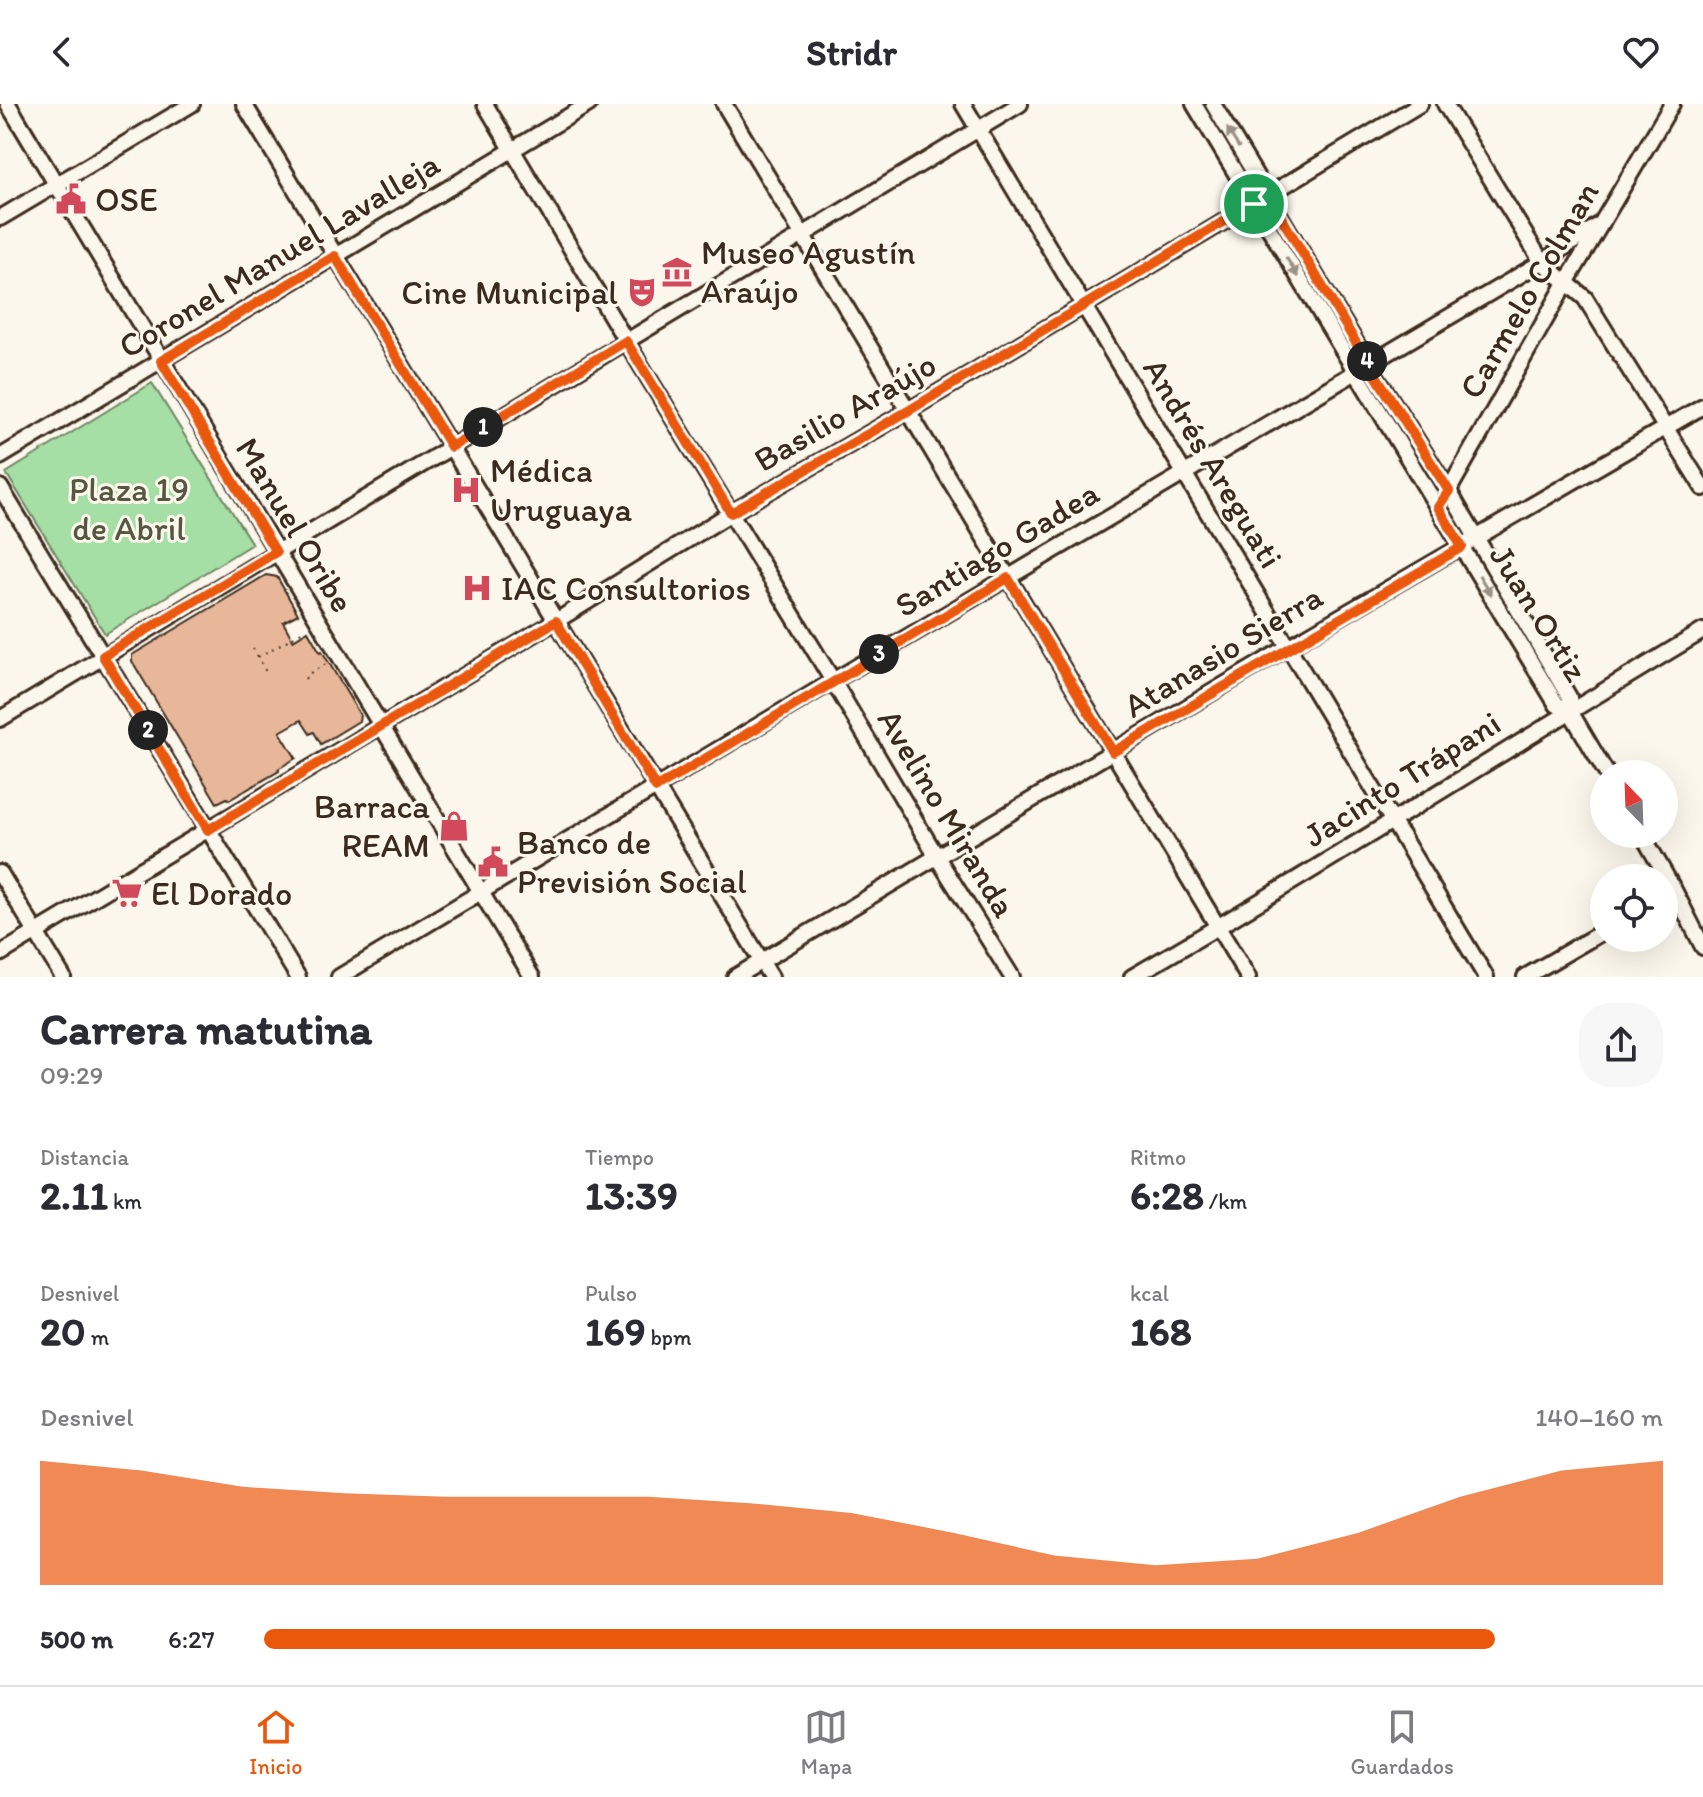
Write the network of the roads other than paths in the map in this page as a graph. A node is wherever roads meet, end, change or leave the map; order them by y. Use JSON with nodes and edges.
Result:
{"nodes":[{"id":1,"x":8,"y":104,"type":"edge"},
{"id":2,"x":192,"y":104,"type":"edge"},
{"id":3,"x":244,"y":104,"type":"edge"},
{"id":4,"x":485,"y":104,"type":"edge"},
{"id":5,"x":589,"y":104,"type":"edge"},
{"id":6,"x":724,"y":104,"type":"edge"},
{"id":7,"x":963,"y":104,"type":"edge"},
{"id":8,"x":1020,"y":104,"type":"edge"},
{"id":9,"x":1194,"y":104,"type":"edge"},
{"id":10,"x":1213,"y":104,"type":"edge"},
{"id":11,"x":1420,"y":104,"type":"edge"},
{"id":12,"x":1445,"y":104,"type":"edge"},
{"id":13,"x":1672,"y":104,"type":"edge"},
{"id":14,"x":978,"y":129,"type":"junction"},
{"id":15,"x":512,"y":150,"type":"junction"},
{"id":16,"x":55,"y":185,"type":"junction"},
{"id":17,"x":1268,"y":195,"type":"junction"},
{"id":18,"x":1254,"y":204,"type":"junction"},
{"id":19,"x":0,"y":218,"type":"edge"},
{"id":20,"x":1602,"y":223,"type":"junction"},
{"id":21,"x":803,"y":235,"type":"junction"},
{"id":22,"x":335,"y":256,"type":"junction"},
{"id":23,"x":1542,"y":262,"type":"junction"},
{"id":24,"x":1566,"y":283,"type":"junction"},
{"id":25,"x":1084,"y":306,"type":"junction"},
{"id":26,"x":626,"y":341,"type":"junction"},
{"id":27,"x":161,"y":361,"type":"junction"},
{"id":28,"x":1368,"y":363,"type":"junction"},
{"id":29,"x":1354,"y":371,"type":"junction"},
{"id":30,"x":1703,"y":406,"type":"edge"},
{"id":31,"x":908,"y":411,"type":"junction"},
{"id":32,"x":1667,"y":428,"type":"junction"},
{"id":33,"x":451,"y":447,"type":"junction"},
{"id":34,"x":0,"y":457,"type":"edge"},
{"id":35,"x":1184,"y":473,"type":"junction"},
{"id":36,"x":0,"y":487,"type":"edge"},
{"id":37,"x":1703,"y":488,"type":"edge"},
{"id":38,"x":1449,"y":491,"type":"junction"},
{"id":39,"x":1438,"y":507,"type":"junction"},
{"id":40,"x":731,"y":513,"type":"junction"},
{"id":41,"x":1477,"y":538,"type":"junction"},
{"id":42,"x":1462,"y":547,"type":"junction"},
{"id":43,"x":276,"y":552,"type":"junction"},
{"id":44,"x":1008,"y":578,"type":"junction"},
{"id":45,"x":556,"y":621,"type":"junction"},
{"id":46,"x":1703,"y":631,"type":"edge"},
{"id":47,"x":1288,"y":647,"type":"junction"},
{"id":48,"x":103,"y":656,"type":"junction"},
{"id":49,"x":833,"y":681,"type":"junction"},
{"id":50,"x":1570,"y":711,"type":"junction"},
{"id":51,"x":0,"y":719,"type":"edge"},
{"id":52,"x":381,"y":726,"type":"junction"},
{"id":53,"x":1113,"y":752,"type":"junction"},
{"id":54,"x":1599,"y":760,"type":"edge"},
{"id":55,"x":656,"y":788,"type":"junction"},
{"id":56,"x":1392,"y":820,"type":"junction"},
{"id":57,"x":208,"y":830,"type":"junction"},
{"id":58,"x":937,"y":857,"type":"junction"},
{"id":59,"x":0,"y":873,"type":"edge"},
{"id":60,"x":481,"y":892,"type":"junction"},
{"id":61,"x":1678,"y":907,"type":"edge"},
{"id":62,"x":1218,"y":928,"type":"junction"},
{"id":63,"x":36,"y":933,"type":"junction"},
{"id":64,"x":1590,"y":939,"type":"edge"},
{"id":65,"x":1703,"y":947,"type":"edge"},
{"id":66,"x":0,"y":954,"type":"edge"},
{"id":67,"x":761,"y":962,"type":"junction"},
{"id":68,"x":63,"y":977,"type":"edge"},
{"id":69,"x":298,"y":977,"type":"edge"},
{"id":70,"x":339,"y":977,"type":"edge"},
{"id":71,"x":532,"y":977,"type":"edge"},
{"id":72,"x":735,"y":977,"type":"edge"},
{"id":73,"x":771,"y":977,"type":"edge"},
{"id":74,"x":1012,"y":977,"type":"edge"},
{"id":75,"x":1132,"y":977,"type":"edge"},
{"id":76,"x":1248,"y":977,"type":"edge"},
{"id":77,"x":1486,"y":977,"type":"edge"},
{"id":78,"x":1525,"y":977,"type":"edge"}],
"edges":[{"from":1,"to":16,"type":"street","name":"Manuel Oribe"},
{"from":2,"to":16,"type":"street"},
{"from":3,"to":22,"type":"street"},
{"from":4,"to":15,"type":"street","name":"Avelino Miranda"},
{"from":5,"to":15,"type":"street","name":"Coronel Manuel Lavalleja"},
{"from":6,"to":21,"type":"street"},
{"from":7,"to":14,"type":"street","name":"Andrés Areguati"},
{"from":8,"to":14,"type":"street"},
{"from":9,"to":18,"type":"street","name":"Juan Ortiz"},
{"from":17,"to":10,"type":"street","name":"Juan Ortiz","one_way":true},
{"from":11,"to":17,"type":"street","name":"Basilio Araújo"},
{"from":12,"to":23,"type":"street"},
{"from":13,"to":20,"type":"street","name":"Carmelo Colman"},
{"from":14,"to":21,"type":"street"},
{"from":14,"to":25,"type":"street","name":"Andrés Areguati"},
{"from":15,"to":22,"type":"street","name":"Coronel Manuel Lavalleja"},
{"from":15,"to":26,"type":"street","name":"Avelino Miranda"},
{"from":16,"to":19,"type":"street"},
{"from":16,"to":27,"type":"street","name":"Manuel Oribe"},
{"from":17,"to":18,"type":"street","name":"Basilio Araújo"},
{"from":17,"to":28,"type":"street","name":"Juan Ortiz"},
{"from":18,"to":25,"type":"street","name":"Basilio Araújo"},
{"from":18,"to":29,"type":"street","name":"Juan Ortiz","one_way":true},
{"from":20,"to":23,"type":"street","name":"Santiago Gadea"},
{"from":20,"to":24,"type":"street","name":"Carmelo Colman"},
{"from":21,"to":26,"type":"street"},
{"from":21,"to":31,"type":"street"},
{"from":22,"to":27,"type":"street","name":"Coronel Manuel Lavalleja"},
{"from":22,"to":33,"type":"street"},
{"from":23,"to":24,"type":"street"},
{"from":23,"to":28,"type":"street","name":"Santiago Gadea"},
{"from":24,"to":32,"type":"street"},
{"from":24,"to":38,"type":"street","name":"Carmelo Colman"},
{"from":25,"to":31,"type":"street","name":"Basilio Araújo"},
{"from":25,"to":35,"type":"street","name":"Andrés Areguati"},
{"from":26,"to":33,"type":"street"},
{"from":26,"to":40,"type":"street","name":"Avelino Miranda"},
{"from":27,"to":34,"type":"street","name":"Coronel Manuel Lavalleja"},
{"from":27,"to":43,"type":"street","name":"Manuel Oribe"},
{"from":28,"to":29,"type":"street","name":"Santiago Gadea"},
{"from":28,"to":38,"type":"street","name":"Juan Ortiz"},
{"from":29,"to":35,"type":"street","name":"Santiago Gadea"},
{"from":29,"to":39,"type":"street","name":"Juan Ortiz"},
{"from":30,"to":32,"type":"street","name":"Atanasio Sierra"},
{"from":31,"to":40,"type":"street","name":"Basilio Araújo"},
{"from":31,"to":44,"type":"street"},
{"from":32,"to":37,"type":"street"},
{"from":32,"to":41,"type":"street","name":"Atanasio Sierra"},
{"from":33,"to":43,"type":"street"},
{"from":33,"to":45,"type":"street"},
{"from":35,"to":44,"type":"street","name":"Santiago Gadea"},
{"from":35,"to":47,"type":"street","name":"Andrés Areguati"},
{"from":36,"to":48,"type":"street"},
{"from":38,"to":39,"type":"street","name":"Carmelo Colman"},
{"from":38,"to":41,"type":"street","name":"Juan Ortiz"},
{"from":39,"to":42,"type":"street","name":"Juan Ortiz"},
{"from":40,"to":45,"type":"street","name":"Basilio Araújo"},
{"from":40,"to":49,"type":"street","name":"Avelino Miranda"},
{"from":41,"to":42,"type":"street","name":"Atanasio Sierra"},
{"from":41,"to":50,"type":"street","name":"Juan Ortiz"},
{"from":42,"to":47,"type":"street","name":"Atanasio Sierra"},
{"from":42,"to":50,"type":"street","name":"Juan Ortiz","one_way":true},
{"from":43,"to":48,"type":"street"},
{"from":43,"to":52,"type":"street","name":"Manuel Oribe"},
{"from":44,"to":49,"type":"street","name":"Santiago Gadea"},
{"from":44,"to":53,"type":"street"},
{"from":45,"to":52,"type":"street","name":"Basilio Araújo"},
{"from":45,"to":55,"type":"street"},
{"from":46,"to":50,"type":"street","name":"Jacinto Trápani"},
{"from":47,"to":53,"type":"street","name":"Atanasio Sierra"},
{"from":47,"to":56,"type":"street","name":"Andrés Areguati"},
{"from":48,"to":51,"type":"street"},
{"from":48,"to":57,"type":"street"},
{"from":49,"to":55,"type":"street","name":"Santiago Gadea"},
{"from":49,"to":58,"type":"street","name":"Avelino Miranda"},
{"from":50,"to":54,"type":"street"},
{"from":50,"to":56,"type":"street","name":"Jacinto Trápani"},
{"from":52,"to":57,"type":"street","name":"Basilio Araújo"},
{"from":52,"to":60,"type":"street","name":"Manuel Oribe"},
{"from":53,"to":58,"type":"street","name":"Atanasio Sierra"},
{"from":53,"to":62,"type":"street"},
{"from":55,"to":60,"type":"street","name":"Santiago Gadea"},
{"from":55,"to":67,"type":"street"},
{"from":56,"to":62,"type":"street","name":"Jacinto Trápani"},
{"from":56,"to":77,"type":"street","name":"Andrés Areguati"},
{"from":57,"to":63,"type":"street","name":"Basilio Araújo"},
{"from":57,"to":69,"type":"street"},
{"from":58,"to":67,"type":"street","name":"Atanasio Sierra"},
{"from":58,"to":74,"type":"street","name":"Avelino Miranda"},
{"from":59,"to":63,"type":"street"},
{"from":60,"to":70,"type":"street","name":"Santiago Gadea"},
{"from":60,"to":71,"type":"street","name":"Manuel Oribe"},
{"from":61,"to":65,"type":"street"},
{"from":62,"to":75,"type":"street","name":"Jacinto Trápani"},
{"from":62,"to":76,"type":"street"},
{"from":63,"to":66,"type":"street","name":"Basilio Araújo"},
{"from":63,"to":68,"type":"street"},
{"from":64,"to":78,"type":"street"},
{"from":67,"to":72,"type":"street","name":"Atanasio Sierra"},
{"from":67,"to":73,"type":"street"}]}
